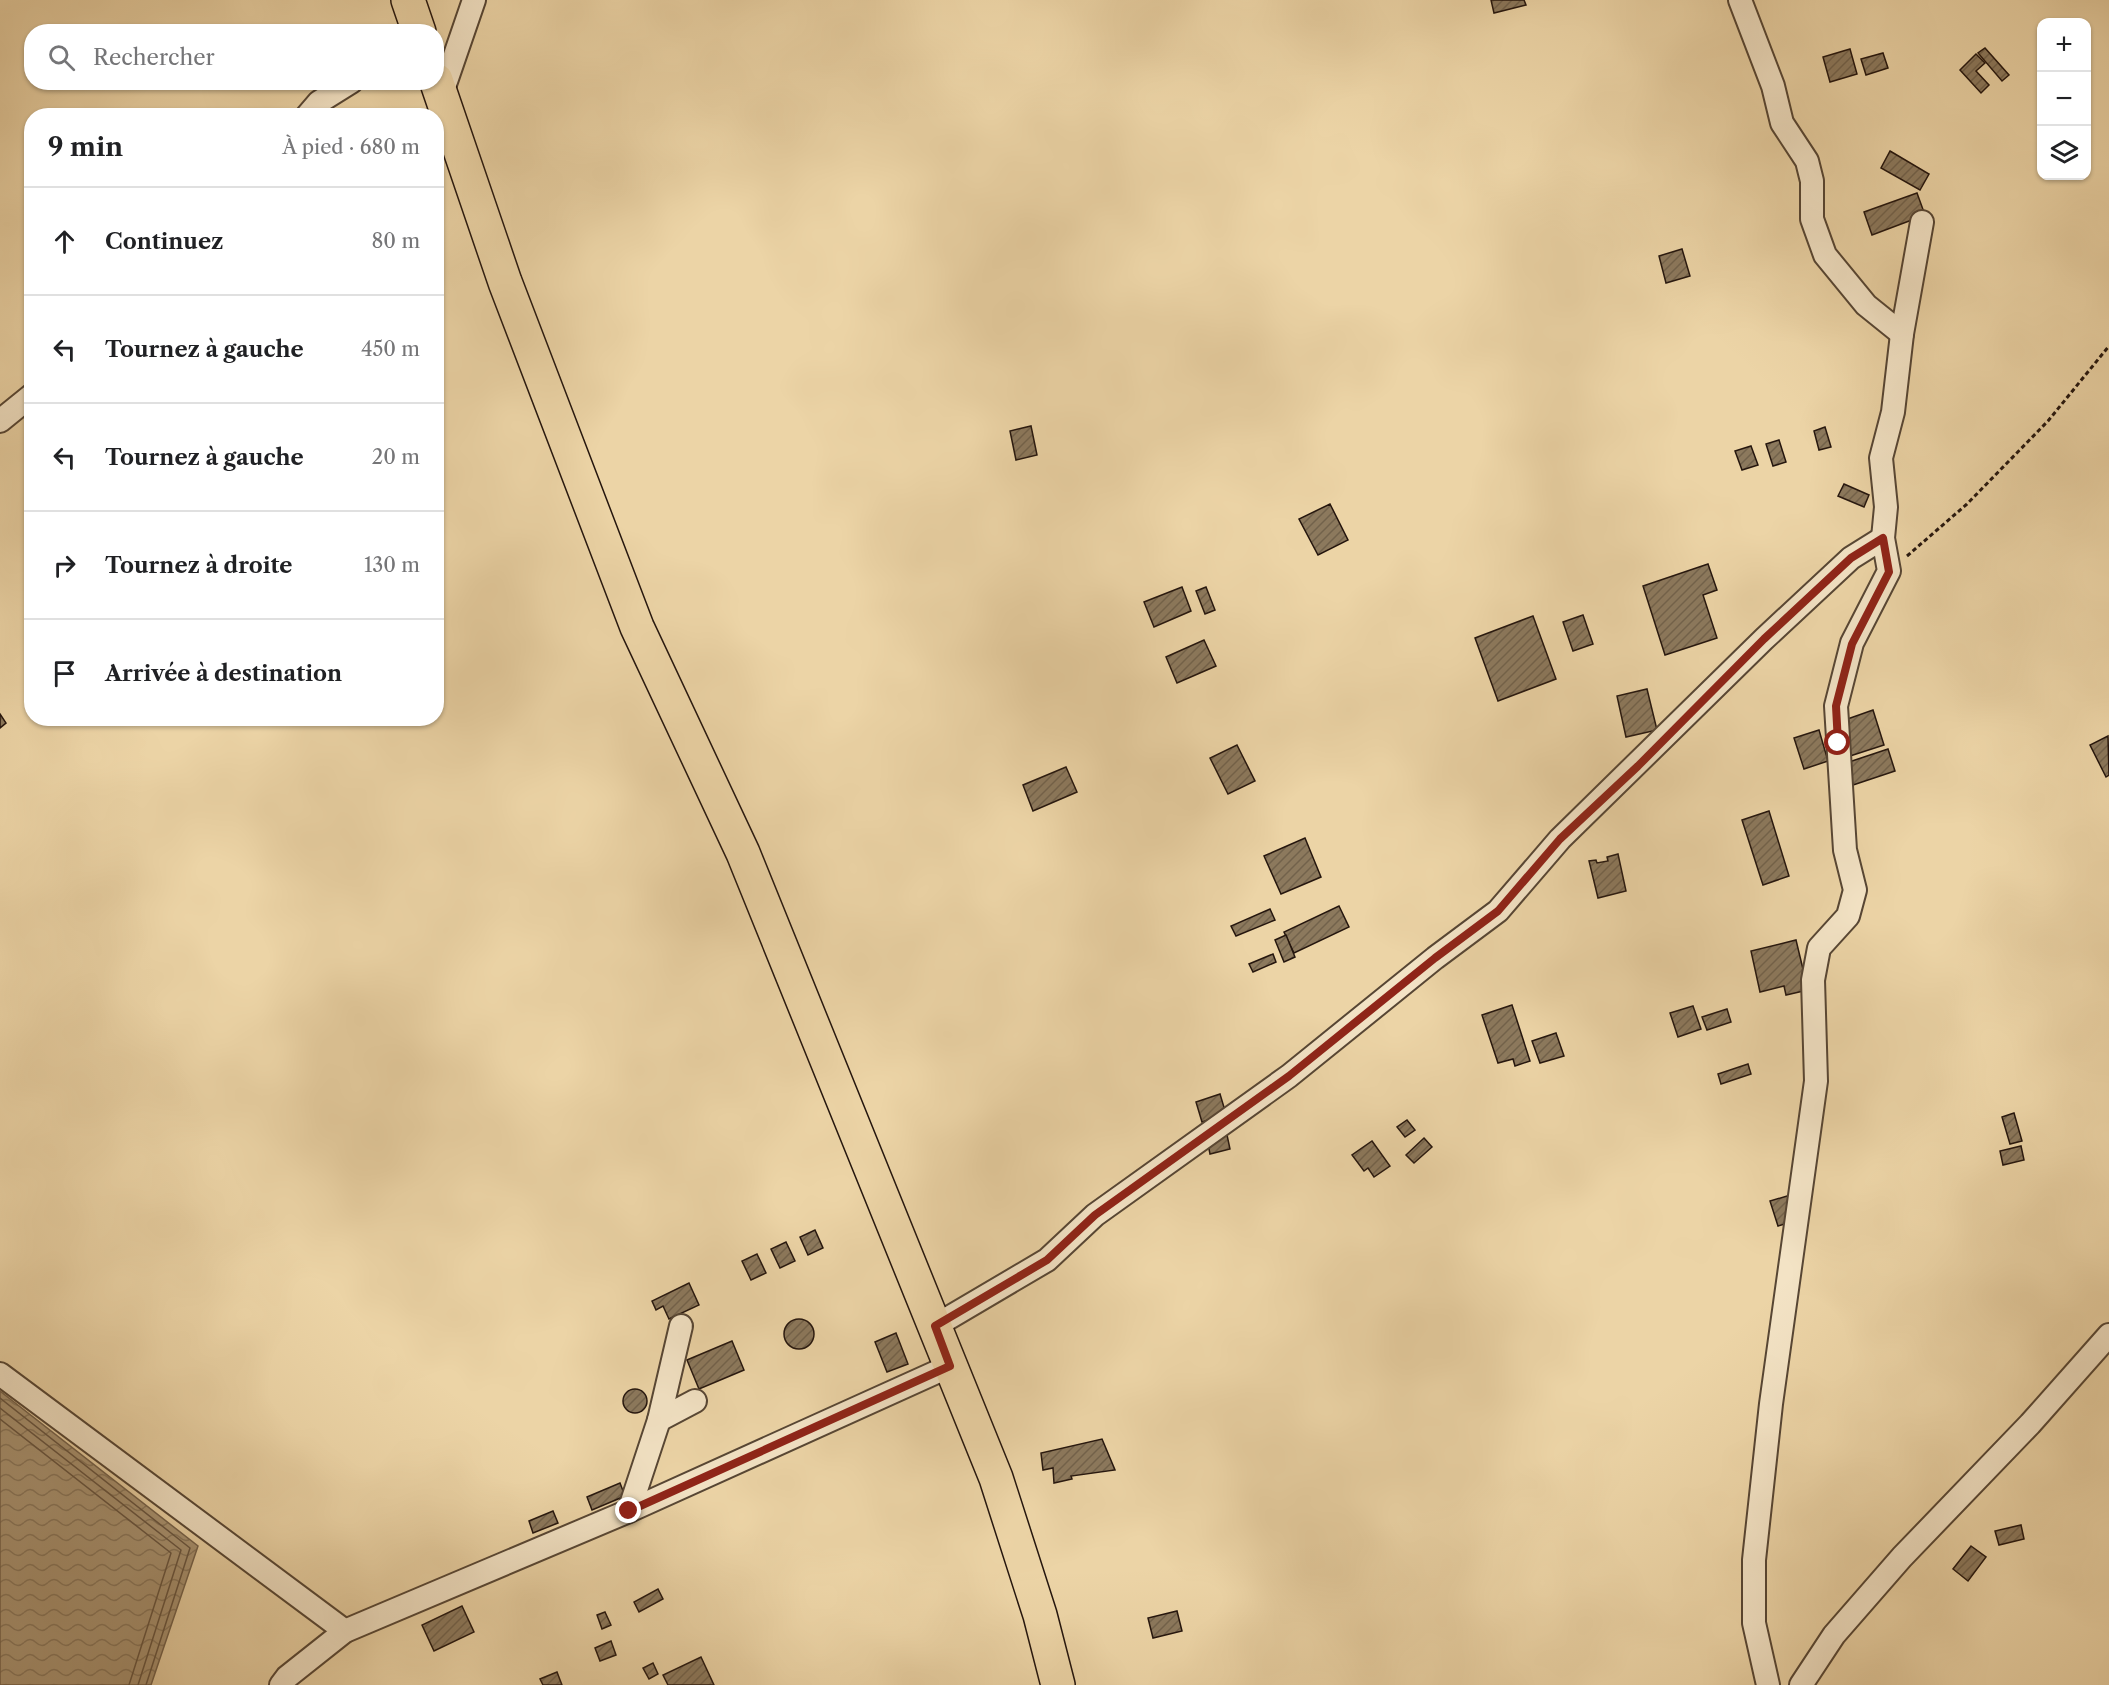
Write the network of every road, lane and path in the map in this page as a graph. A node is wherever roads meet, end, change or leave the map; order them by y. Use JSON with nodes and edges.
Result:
{"nodes":[{"id":1,"x":408,"y":0,"type":"edge"},
{"id":2,"x":474,"y":0,"type":"edge"},
{"id":3,"x":1740,"y":0,"type":"edge"},
{"id":4,"x":416,"y":24,"type":"edge"},
{"id":5,"x":444,"y":74,"type":"edge"},
{"id":6,"x":338,"y":90,"type":"edge"},
{"id":7,"x":440,"y":90,"type":"edge"},
{"id":8,"x":314,"y":108,"type":"edge"},
{"id":9,"x":1922,"y":222,"type":"dead end"},
{"id":10,"x":1902,"y":334,"type":"junction"},
{"id":11,"x":2109,"y":346,"type":"edge"},
{"id":12,"x":24,"y":402,"type":"edge"},
{"id":13,"x":0,"y":421,"type":"edge"},
{"id":14,"x":1883,"y":538,"type":"junction"},
{"id":15,"x":1889,"y":572,"type":"junction"},
{"id":16,"x":681,"y":1326,"type":"dead end"},
{"id":17,"x":935,"y":1326,"type":"junction"},
{"id":18,"x":2109,"y":1335,"type":"edge"},
{"id":19,"x":950,"y":1366,"type":"junction"},
{"id":20,"x":0,"y":1374,"type":"edge"},
{"id":21,"x":695,"y":1401,"type":"dead end"},
{"id":22,"x":659,"y":1420,"type":"junction"},
{"id":23,"x":629,"y":1511,"type":"junction"},
{"id":24,"x":345,"y":1631,"type":"junction"},
{"id":25,"x":281,"y":1685,"type":"edge"},
{"id":26,"x":1058,"y":1685,"type":"edge"},
{"id":27,"x":1768,"y":1685,"type":"edge"},
{"id":28,"x":1801,"y":1685,"type":"edge"}],
"edges":[{"from":1,"to":4,"type":"main road"},
{"from":2,"to":5,"type":"street"},
{"from":3,"to":10,"type":"street"},
{"from":6,"to":8,"type":"street"},
{"from":7,"to":17,"type":"main road"},
{"from":9,"to":10,"type":"street"},
{"from":10,"to":14,"type":"street"},
{"from":11,"to":15,"type":"path"},
{"from":12,"to":13,"type":"street"},
{"from":14,"to":15,"type":"street"},
{"from":14,"to":17,"type":"street"},
{"from":15,"to":27,"type":"street"},
{"from":16,"to":22,"type":"street"},
{"from":17,"to":19,"type":"main road"},
{"from":18,"to":28,"type":"street"},
{"from":19,"to":23,"type":"street"},
{"from":19,"to":26,"type":"main road"},
{"from":20,"to":24,"type":"street"},
{"from":21,"to":22,"type":"street"},
{"from":22,"to":23,"type":"street"},
{"from":23,"to":24,"type":"street"},
{"from":24,"to":25,"type":"street"}]}
